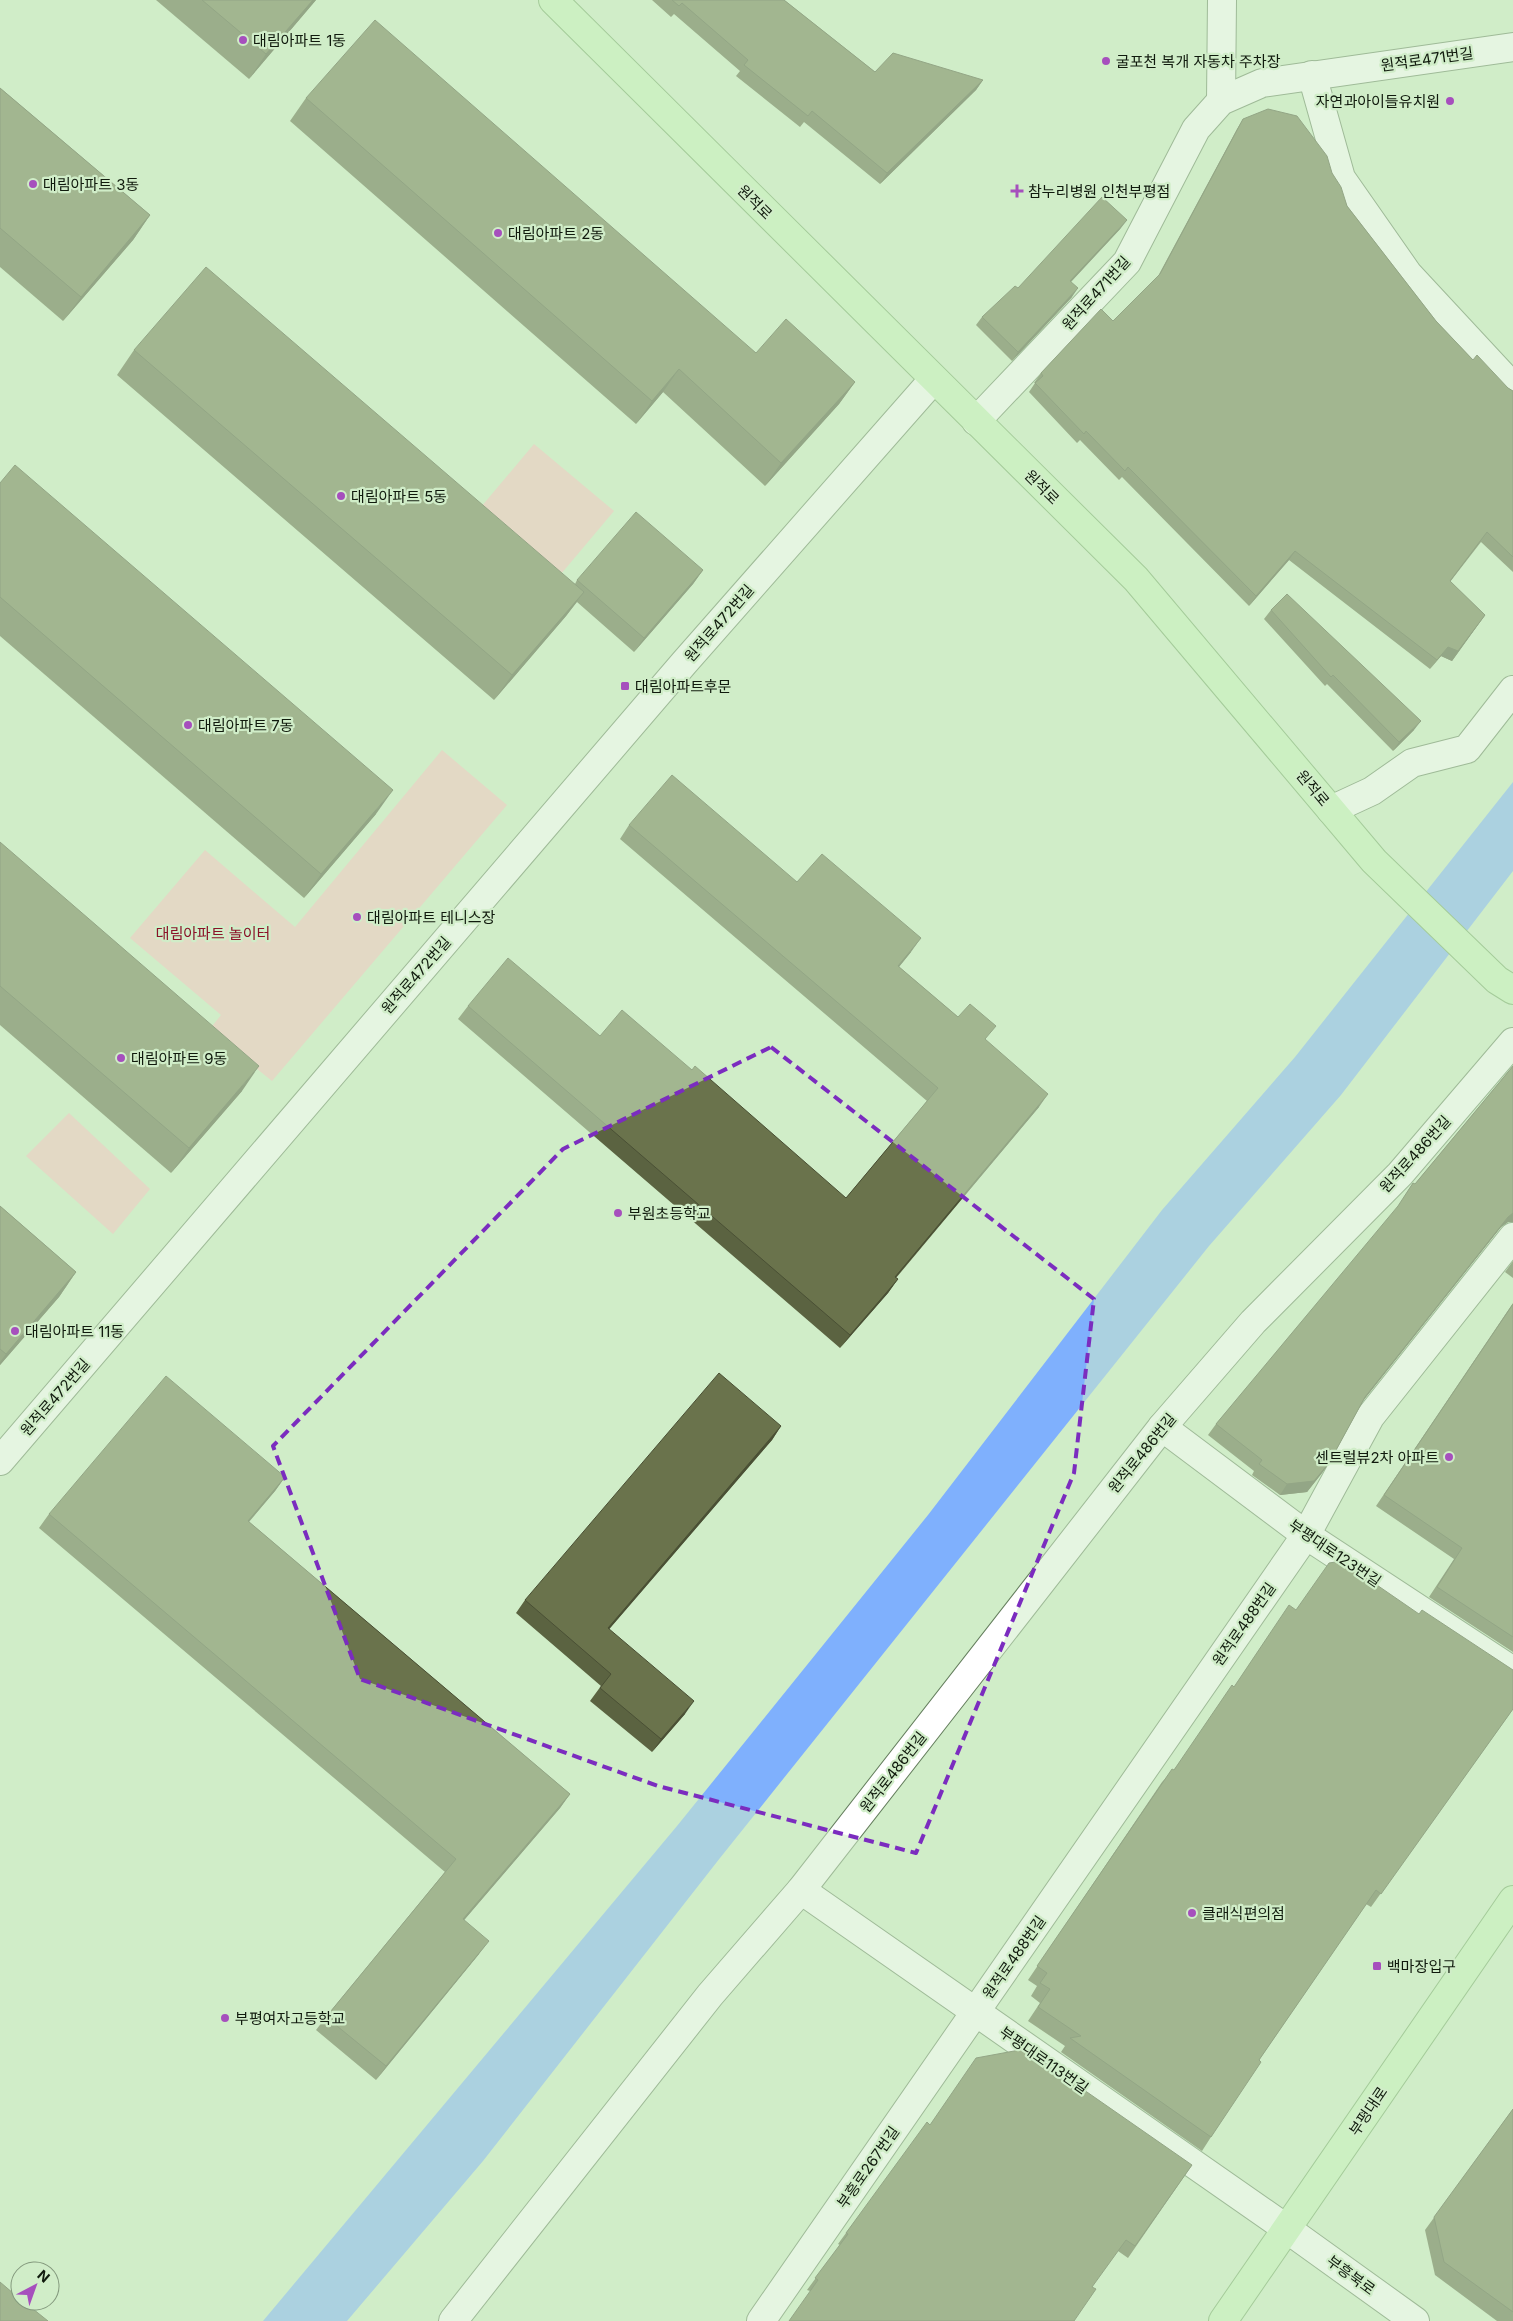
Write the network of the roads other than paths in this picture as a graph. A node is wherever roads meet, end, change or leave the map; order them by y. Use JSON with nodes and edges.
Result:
{"nodes":[{"id":1,"x":553,"y":0,"type":"edge"},
{"id":2,"x":1222,"y":0,"type":"edge"},
{"id":3,"x":1513,"y":47,"type":"edge"},
{"id":4,"x":1312,"y":76,"type":"junction"},
{"id":5,"x":1221,"y":101,"type":"junction"},
{"id":6,"x":933,"y":380,"type":"junction"},
{"id":7,"x":1513,"y":386,"type":"edge"},
{"id":8,"x":976,"y":422,"type":"junction"},
{"id":9,"x":1513,"y":690,"type":"edge"},
{"id":10,"x":1331,"y":810,"type":"junction"},
{"id":11,"x":1505,"y":985,"type":"edge"},
{"id":12,"x":1513,"y":1042,"type":"edge"},
{"id":13,"x":1513,"y":1237,"type":"edge"},
{"id":14,"x":1162,"y":1427,"type":"junction"},
{"id":15,"x":0,"y":1461,"type":"edge"},
{"id":16,"x":1306,"y":1535,"type":"junction"},
{"id":17,"x":1513,"y":1671,"type":"edge"},
{"id":18,"x":801,"y":1890,"type":"junction"},
{"id":19,"x":1513,"y":1900,"type":"edge"},
{"id":20,"x":975,"y":2013,"type":"junction"},
{"id":21,"x":1287,"y":2229,"type":"junction"},
{"id":22,"x":453,"y":2321,"type":"edge"},
{"id":23,"x":761,"y":2321,"type":"edge"},
{"id":24,"x":1223,"y":2321,"type":"edge"},
{"id":25,"x":1415,"y":2321,"type":"edge"}],
"edges":[{"from":1,"to":6,"type":"main road","name":"원적로"},
{"from":2,"to":5,"type":"street"},
{"from":3,"to":4,"type":"street","name":"원적로471번길"},
{"from":4,"to":5,"type":"street","name":"원적로471번길"},
{"from":4,"to":7,"type":"street"},
{"from":5,"to":8,"type":"street","name":"원적로471번길"},
{"from":6,"to":8,"type":"main road","name":"원적로"},
{"from":6,"to":15,"type":"street","name":"원적로472번길"},
{"from":8,"to":10,"type":"main road","name":"원적로"},
{"from":9,"to":10,"type":"street"},
{"from":10,"to":11,"type":"main road","name":"원적로"},
{"from":12,"to":14,"type":"street","name":"원적로486번길"},
{"from":13,"to":16,"type":"street","name":"원적로488번길"},
{"from":14,"to":16,"type":"street","name":"부평대로123번길"},
{"from":14,"to":18,"type":"street","name":"원적로486번길"},
{"from":16,"to":17,"type":"street","name":"부평대로123번길"},
{"from":16,"to":20,"type":"street","name":"원적로488번길"},
{"from":18,"to":20,"type":"street","name":"부평대로113번길"},
{"from":18,"to":22,"type":"street","name":"원적로486번길"},
{"from":19,"to":21,"type":"main road","name":"부평대로"},
{"from":20,"to":21,"type":"street","name":"부평대로113번길"},
{"from":20,"to":23,"type":"street","name":"부흥로267번길"},
{"from":21,"to":24,"type":"main road","name":"부평대로"},
{"from":21,"to":25,"type":"street","name":"부흥북로"}]}
